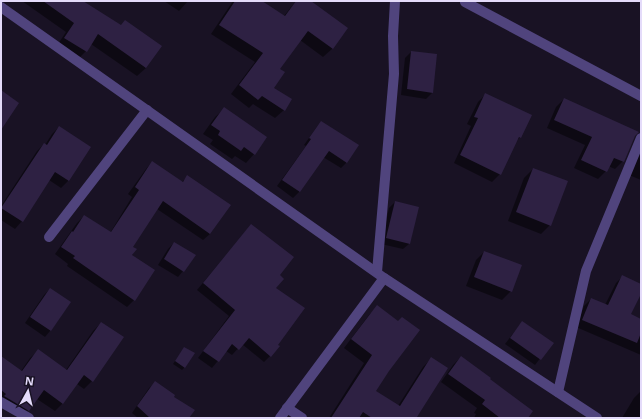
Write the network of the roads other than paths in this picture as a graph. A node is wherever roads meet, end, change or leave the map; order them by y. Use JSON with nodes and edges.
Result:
{"nodes":[{"id":1,"x":395,"y":1,"type":"edge"},
{"id":2,"x":465,"y":1,"type":"edge"},
{"id":3,"x":1,"y":8,"type":"edge"},
{"id":4,"x":641,"y":96,"type":"edge"},
{"id":5,"x":147,"y":110,"type":"junction"},
{"id":6,"x":641,"y":138,"type":"edge"},
{"id":7,"x":49,"y":237,"type":"dead end"},
{"id":8,"x":380,"y":275,"type":"junction"},
{"id":9,"x":558,"y":392,"type":"junction"},
{"id":10,"x":1,"y":402,"type":"edge"},
{"id":11,"x":287,"y":408,"type":"junction"},
{"id":12,"x":29,"y":418,"type":"edge"},
{"id":13,"x":280,"y":418,"type":"edge"},
{"id":14,"x":302,"y":418,"type":"edge"},
{"id":15,"x":598,"y":418,"type":"edge"}],
"edges":[{"from":1,"to":8,"type":"street"},
{"from":2,"to":4,"type":"street"},
{"from":3,"to":5,"type":"street"},
{"from":5,"to":7,"type":"street"},
{"from":5,"to":8,"type":"street"},
{"from":6,"to":9,"type":"street"},
{"from":8,"to":9,"type":"street"},
{"from":8,"to":11,"type":"street"},
{"from":9,"to":15,"type":"street"},
{"from":10,"to":12,"type":"street"},
{"from":11,"to":13,"type":"street"},
{"from":11,"to":14,"type":"street"}]}
